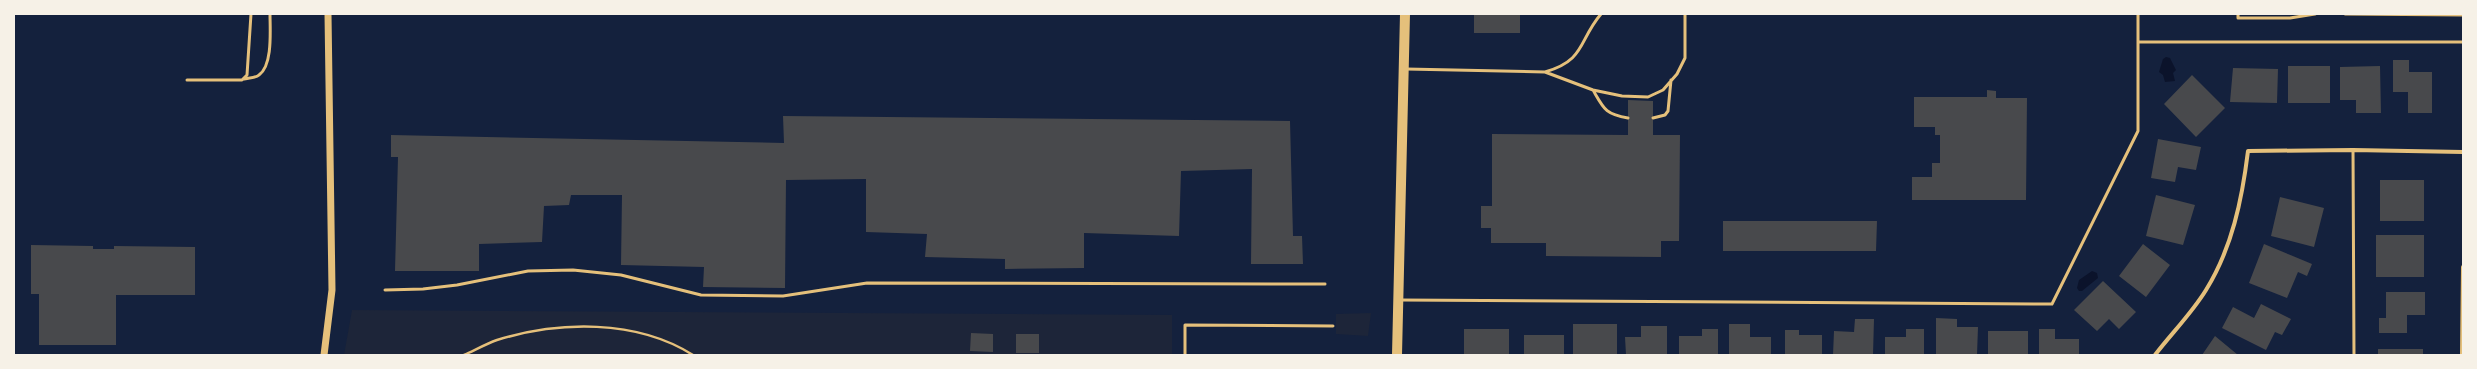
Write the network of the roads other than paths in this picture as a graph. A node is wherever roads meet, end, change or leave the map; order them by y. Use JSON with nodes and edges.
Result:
{"nodes":[{"id":1,"x":251,"y":14,"type":"edge"},
{"id":2,"x":270,"y":14,"type":"edge"},
{"id":3,"x":328,"y":14,"type":"edge"},
{"id":4,"x":1405,"y":14,"type":"edge"},
{"id":5,"x":1601,"y":14,"type":"edge"},
{"id":6,"x":1685,"y":14,"type":"edge"},
{"id":7,"x":2138,"y":14,"type":"edge"},
{"id":8,"x":2238,"y":14,"type":"edge"},
{"id":9,"x":2315,"y":14,"type":"edge"},
{"id":10,"x":2345,"y":14,"type":"edge"},
{"id":11,"x":2463,"y":15,"type":"edge"},
{"id":12,"x":2294,"y":16,"type":"edge"},
{"id":13,"x":2138,"y":42,"type":"junction"},
{"id":14,"x":2463,"y":42,"type":"edge"},
{"id":15,"x":1404,"y":69,"type":"junction"},
{"id":16,"x":1545,"y":72,"type":"junction"},
{"id":17,"x":187,"y":80,"type":"dead end"},
{"id":18,"x":242,"y":80,"type":"junction"},
{"id":19,"x":1672,"y":80,"type":"junction"},
{"id":20,"x":1593,"y":90,"type":"junction"},
{"id":21,"x":1628,"y":118,"type":"dead end"},
{"id":22,"x":1653,"y":118,"type":"dead end"},
{"id":23,"x":2353,"y":150,"type":"junction"},
{"id":24,"x":2463,"y":152,"type":"edge"},
{"id":25,"x":2463,"y":267,"type":"edge"},
{"id":26,"x":1325,"y":284,"type":"dead end"},
{"id":27,"x":385,"y":290,"type":"dead end"},
{"id":28,"x":1399,"y":300,"type":"junction"},
{"id":29,"x":1333,"y":326,"type":"dead end"},
{"id":30,"x":324,"y":355,"type":"edge"},
{"id":31,"x":1185,"y":355,"type":"edge"},
{"id":32,"x":1397,"y":355,"type":"edge"},
{"id":33,"x":2155,"y":355,"type":"edge"},
{"id":34,"x":2354,"y":355,"type":"edge"},
{"id":35,"x":2462,"y":355,"type":"edge"}],
"edges":[{"from":1,"to":18,"type":"lane"},
{"from":2,"to":18,"type":"lane"},
{"from":3,"to":30,"type":"street"},
{"from":4,"to":15,"type":"main road"},
{"from":5,"to":16,"type":"lane"},
{"from":6,"to":19,"type":"lane"},
{"from":7,"to":13,"type":"lane"},
{"from":8,"to":12,"type":"lane"},
{"from":9,"to":12,"type":"lane"},
{"from":10,"to":11,"type":"lane"},
{"from":13,"to":14,"type":"lane"},
{"from":13,"to":28,"type":"lane"},
{"from":15,"to":16,"type":"lane"},
{"from":15,"to":28,"type":"main road"},
{"from":16,"to":20,"type":"lane"},
{"from":17,"to":18,"type":"lane"},
{"from":19,"to":20,"type":"lane"},
{"from":19,"to":22,"type":"lane"},
{"from":20,"to":21,"type":"lane"},
{"from":23,"to":24,"type":"street"},
{"from":23,"to":33,"type":"street"},
{"from":23,"to":34,"type":"lane"},
{"from":25,"to":35,"type":"street"},
{"from":26,"to":27,"type":"lane"},
{"from":28,"to":32,"type":"main road"},
{"from":29,"to":31,"type":"lane"}]}
